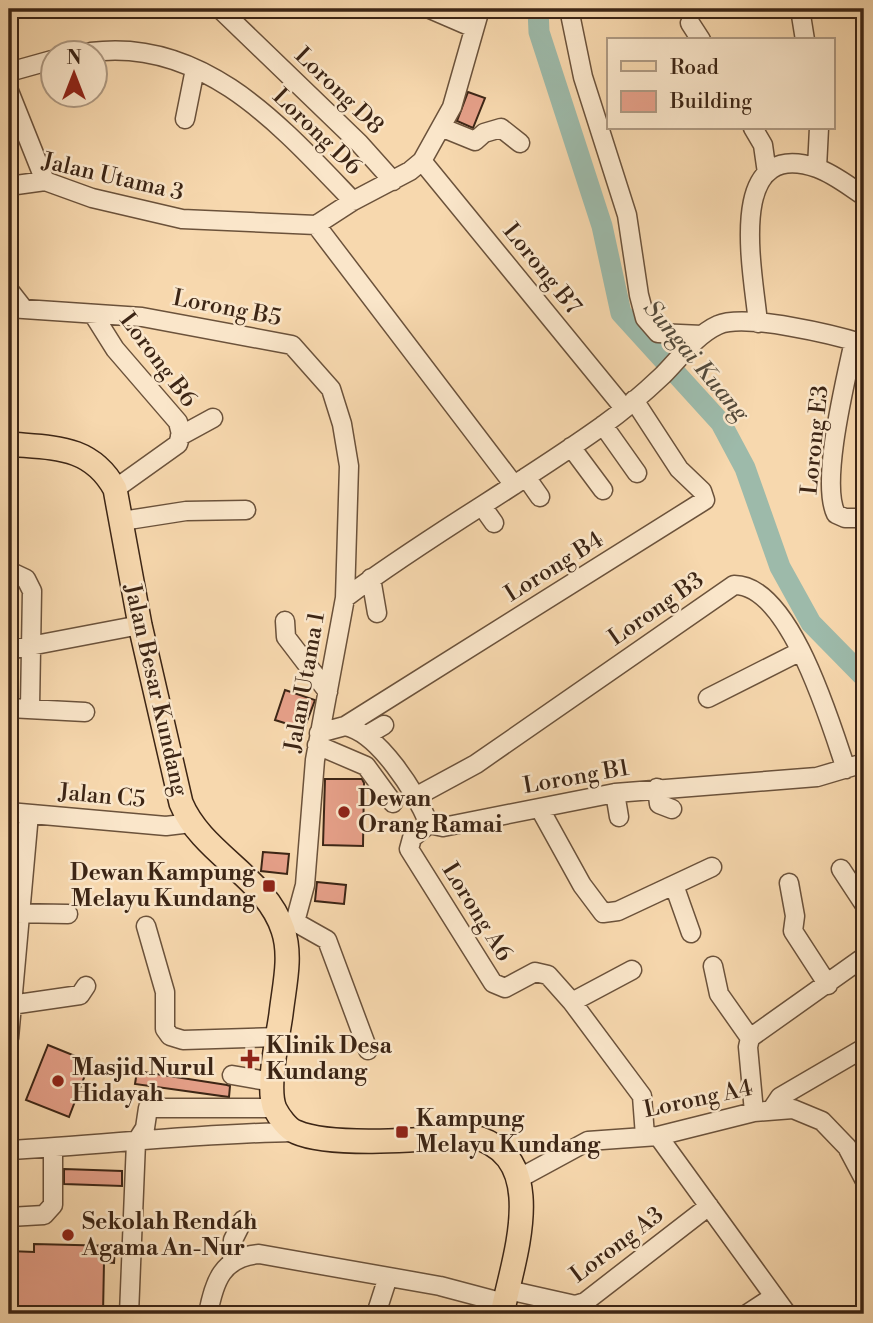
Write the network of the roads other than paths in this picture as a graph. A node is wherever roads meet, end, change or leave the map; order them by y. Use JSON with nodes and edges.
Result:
{"nodes":[{"id":1,"x":220,"y":9,"type":"edge"},
{"id":2,"x":430,"y":9,"type":"edge"},
{"id":3,"x":480,"y":9,"type":"edge"},
{"id":4,"x":569,"y":9,"type":"edge"},
{"id":5,"x":800,"y":9,"type":"edge"},
{"id":6,"x":690,"y":23,"type":"dead end"},
{"id":7,"x":474,"y":27,"type":"junction"},
{"id":8,"x":700,"y":38,"type":"edge"},
{"id":9,"x":805,"y":38,"type":"edge"},
{"id":10,"x":108,"y":52,"type":"edge"},
{"id":11,"x":38,"y":64,"type":"edge"},
{"id":12,"x":195,"y":69,"type":"junction"},
{"id":13,"x":9,"y":72,"type":"edge"},
{"id":14,"x":9,"y":91,"type":"edge"},
{"id":15,"x":185,"y":119,"type":"dead end"},
{"id":16,"x":443,"y":128,"type":"junction"},
{"id":17,"x":754,"y":130,"type":"edge"},
{"id":18,"x":819,"y":130,"type":"edge"},
{"id":19,"x":520,"y":143,"type":"dead end"},
{"id":20,"x":422,"y":160,"type":"junction"},
{"id":21,"x":817,"y":168,"type":"junction"},
{"id":22,"x":766,"y":173,"type":"junction"},
{"id":23,"x":45,"y":181,"type":"junction"},
{"id":24,"x":393,"y":181,"type":"junction"},
{"id":25,"x":9,"y":186,"type":"edge"},
{"id":26,"x":864,"y":196,"type":"edge"},
{"id":27,"x":353,"y":201,"type":"junction"},
{"id":28,"x":316,"y":225,"type":"junction"},
{"id":29,"x":9,"y":290,"type":"edge"},
{"id":30,"x":16,"y":308,"type":"edge"},
{"id":31,"x":93,"y":314,"type":"junction"},
{"id":32,"x":758,"y":323,"type":"junction"},
{"id":33,"x":702,"y":335,"type":"junction"},
{"id":34,"x":859,"y":343,"type":"edge"},
{"id":35,"x":629,"y":404,"type":"junction"},
{"id":36,"x":213,"y":418,"type":"dead end"},
{"id":37,"x":603,"y":425,"type":"junction"},
{"id":38,"x":180,"y":436,"type":"junction"},
{"id":39,"x":9,"y":444,"type":"edge"},
{"id":40,"x":571,"y":447,"type":"junction"},
{"id":41,"x":637,"y":473,"type":"dead end"},
{"id":42,"x":520,"y":481,"type":"junction"},
{"id":43,"x":115,"y":489,"type":"junction"},
{"id":44,"x":603,"y":490,"type":"dead end"},
{"id":45,"x":540,"y":497,"type":"dead end"},
{"id":46,"x":482,"y":506,"type":"junction"},
{"id":47,"x":246,"y":510,"type":"dead end"},
{"id":48,"x":864,"y":518,"type":"edge"},
{"id":49,"x":122,"y":521,"type":"junction"},
{"id":50,"x":494,"y":523,"type":"dead end"},
{"id":51,"x":9,"y":571,"type":"edge"},
{"id":52,"x":371,"y":578,"type":"junction"},
{"id":53,"x":345,"y":598,"type":"junction"},
{"id":54,"x":377,"y":613,"type":"dead end"},
{"id":55,"x":285,"y":621,"type":"dead end"},
{"id":56,"x":140,"y":625,"type":"junction"},
{"id":57,"x":33,"y":648,"type":"junction"},
{"id":58,"x":9,"y":650,"type":"edge"},
{"id":59,"x":801,"y":651,"type":"junction"},
{"id":60,"x":328,"y":692,"type":"junction"},
{"id":61,"x":708,"y":698,"type":"dead end"},
{"id":62,"x":30,"y":707,"type":"junction"},
{"id":63,"x":9,"y":708,"type":"edge"},
{"id":64,"x":85,"y":712,"type":"dead end"},
{"id":65,"x":384,"y":725,"type":"dead end"},
{"id":66,"x":345,"y":726,"type":"junction"},
{"id":67,"x":367,"y":735,"type":"junction"},
{"id":68,"x":318,"y":739,"type":"junction"},
{"id":69,"x":864,"y":763,"type":"edge"},
{"id":70,"x":846,"y":769,"type":"junction"},
{"id":71,"x":657,"y":788,"type":"junction"},
{"id":72,"x":615,"y":793,"type":"junction"},
{"id":73,"x":417,"y":796,"type":"junction"},
{"id":74,"x":393,"y":803,"type":"dead end"},
{"id":75,"x":540,"y":808,"type":"junction"},
{"id":76,"x":672,"y":810,"type":"dead end"},
{"id":77,"x":9,"y":812,"type":"edge"},
{"id":78,"x":29,"y":814,"type":"junction"},
{"id":79,"x":619,"y":817,"type":"dead end"},
{"id":80,"x":191,"y":823,"type":"junction"},
{"id":81,"x":429,"y":824,"type":"junction"},
{"id":82,"x":712,"y":867,"type":"dead end"},
{"id":83,"x":841,"y":869,"type":"dead end"},
{"id":84,"x":789,"y":883,"type":"dead end"},
{"id":85,"x":674,"y":885,"type":"junction"},
{"id":86,"x":864,"y":904,"type":"edge"},
{"id":87,"x":14,"y":913,"type":"edge"},
{"id":88,"x":68,"y":914,"type":"dead end"},
{"id":89,"x":289,"y":925,"type":"junction"},
{"id":90,"x":146,"y":926,"type":"dead end"},
{"id":91,"x":691,"y":933,"type":"dead end"},
{"id":92,"x":864,"y":957,"type":"edge"},
{"id":93,"x":713,"y":966,"type":"dead end"},
{"id":94,"x":632,"y":970,"type":"dead end"},
{"id":95,"x":828,"y":985,"type":"junction"},
{"id":96,"x":86,"y":986,"type":"dead end"},
{"id":97,"x":572,"y":1002,"type":"junction"},
{"id":98,"x":11,"y":1005,"type":"junction"},
{"id":99,"x":278,"y":1037,"type":"junction"},
{"id":100,"x":9,"y":1038,"type":"edge"},
{"id":101,"x":750,"y":1038,"type":"junction"},
{"id":102,"x":864,"y":1048,"type":"edge"},
{"id":103,"x":368,"y":1050,"type":"dead end"},
{"id":104,"x":232,"y":1075,"type":"dead end"},
{"id":105,"x":273,"y":1082,"type":"junction"},
{"id":106,"x":275,"y":1108,"type":"junction"},
{"id":107,"x":772,"y":1109,"type":"junction"},
{"id":108,"x":228,"y":1110,"type":"junction"},
{"id":109,"x":754,"y":1112,"type":"junction"},
{"id":110,"x":294,"y":1132,"type":"junction"},
{"id":111,"x":228,"y":1133,"type":"junction"},
{"id":112,"x":651,"y":1136,"type":"junction"},
{"id":113,"x":136,"y":1142,"type":"junction"},
{"id":114,"x":53,"y":1148,"type":"junction"},
{"id":115,"x":9,"y":1150,"type":"edge"},
{"id":116,"x":518,"y":1179,"type":"junction"},
{"id":117,"x":864,"y":1179,"type":"edge"},
{"id":118,"x":709,"y":1206,"type":"junction"},
{"id":119,"x":9,"y":1217,"type":"edge"},
{"id":120,"x":243,"y":1220,"type":"dead end"},
{"id":121,"x":232,"y":1262,"type":"junction"},
{"id":122,"x":388,"y":1277,"type":"junction"},
{"id":123,"x":773,"y":1297,"type":"junction"},
{"id":124,"x":505,"y":1302,"type":"edge"},
{"id":125,"x":129,"y":1314,"type":"edge"},
{"id":126,"x":208,"y":1314,"type":"edge"},
{"id":127,"x":376,"y":1314,"type":"edge"},
{"id":128,"x":747,"y":1314,"type":"edge"},
{"id":129,"x":787,"y":1314,"type":"edge"}],
"edges":[{"from":1,"to":24,"type":"street","name":"Lorong D8"},
{"from":2,"to":7,"type":"street"},
{"from":3,"to":7,"type":"street"},
{"from":4,"to":33,"type":"street"},
{"from":5,"to":9,"type":"street"},
{"from":6,"to":8,"type":"street"},
{"from":7,"to":16,"type":"street"},
{"from":10,"to":12,"type":"street","name":"Lorong D6"},
{"from":11,"to":13,"type":"street"},
{"from":12,"to":15,"type":"street"},
{"from":12,"to":27,"type":"street","name":"Lorong D6"},
{"from":14,"to":23,"type":"street"},
{"from":16,"to":19,"type":"street"},
{"from":16,"to":20,"type":"street"},
{"from":17,"to":22,"type":"street"},
{"from":18,"to":21,"type":"street"},
{"from":20,"to":24,"type":"street"},
{"from":20,"to":35,"type":"street","name":"Lorong B7"},
{"from":21,"to":22,"type":"street"},
{"from":21,"to":26,"type":"street"},
{"from":22,"to":32,"type":"street"},
{"from":23,"to":25,"type":"street","name":"Jalan Utama 3"},
{"from":23,"to":28,"type":"street","name":"Jalan Utama 3"},
{"from":24,"to":27,"type":"street"},
{"from":27,"to":28,"type":"street"},
{"from":28,"to":42,"type":"street"},
{"from":29,"to":30,"type":"street"},
{"from":30,"to":31,"type":"street","name":"Lorong B5"},
{"from":31,"to":38,"type":"street","name":"Lorong B6"},
{"from":31,"to":53,"type":"street","name":"Lorong B5"},
{"from":32,"to":33,"type":"street"},
{"from":32,"to":34,"type":"street"},
{"from":33,"to":35,"type":"street","name":"Jalan Utama 1"},
{"from":34,"to":48,"type":"street","name":"Lorong E3"},
{"from":35,"to":37,"type":"street","name":"Jalan Utama 1"},
{"from":35,"to":66,"type":"street","name":"Lorong B4"},
{"from":36,"to":38,"type":"street"},
{"from":37,"to":40,"type":"street","name":"Jalan Utama 1"},
{"from":37,"to":41,"type":"street"},
{"from":38,"to":43,"type":"street","name":"Lorong B6"},
{"from":39,"to":43,"type":"main road","name":"Jalan Besar Kundang"},
{"from":40,"to":42,"type":"street","name":"Jalan Utama 1"},
{"from":40,"to":44,"type":"street"},
{"from":42,"to":45,"type":"street"},
{"from":42,"to":46,"type":"street","name":"Jalan Utama 1"},
{"from":43,"to":49,"type":"main road","name":"Jalan Besar Kundang"},
{"from":46,"to":50,"type":"street"},
{"from":46,"to":52,"type":"street","name":"Jalan Utama 1"},
{"from":47,"to":49,"type":"street"},
{"from":49,"to":56,"type":"main road","name":"Jalan Besar Kundang"},
{"from":51,"to":57,"type":"street"},
{"from":52,"to":53,"type":"street","name":"Jalan Utama 1"},
{"from":52,"to":54,"type":"street"},
{"from":53,"to":60,"type":"street","name":"Jalan Utama 1"},
{"from":55,"to":60,"type":"street"},
{"from":56,"to":57,"type":"street"},
{"from":56,"to":80,"type":"main road","name":"Jalan Besar Kundang"},
{"from":57,"to":58,"type":"street"},
{"from":57,"to":62,"type":"street"},
{"from":59,"to":61,"type":"street"},
{"from":59,"to":70,"type":"street","name":"Lorong B3"},
{"from":59,"to":73,"type":"street","name":"Lorong B3"},
{"from":60,"to":68,"type":"street","name":"Jalan Utama 1"},
{"from":62,"to":63,"type":"street"},
{"from":62,"to":64,"type":"street"},
{"from":65,"to":67,"type":"street"},
{"from":66,"to":67,"type":"street"},
{"from":66,"to":68,"type":"street","name":"Lorong B4"},
{"from":67,"to":73,"type":"street"},
{"from":68,"to":74,"type":"street"},
{"from":68,"to":89,"type":"street","name":"Jalan Utama 1"},
{"from":69,"to":70,"type":"street","name":"Lorong B1"},
{"from":70,"to":71,"type":"street","name":"Lorong B1"},
{"from":71,"to":72,"type":"street","name":"Lorong B1"},
{"from":71,"to":76,"type":"street"},
{"from":72,"to":75,"type":"street","name":"Lorong B1"},
{"from":72,"to":79,"type":"street"},
{"from":73,"to":81,"type":"street"},
{"from":75,"to":81,"type":"street","name":"Lorong B1"},
{"from":75,"to":85,"type":"street"},
{"from":77,"to":78,"type":"street","name":"Jalan C5"},
{"from":78,"to":80,"type":"street","name":"Jalan C5"},
{"from":78,"to":87,"type":"street"},
{"from":80,"to":89,"type":"main road","name":"Jalan Besar Kundang"},
{"from":81,"to":97,"type":"street","name":"Lorong A6"},
{"from":82,"to":85,"type":"street"},
{"from":83,"to":86,"type":"street"},
{"from":84,"to":95,"type":"street"},
{"from":85,"to":91,"type":"street"},
{"from":87,"to":88,"type":"street"},
{"from":87,"to":98,"type":"street"},
{"from":89,"to":99,"type":"main road","name":"Jalan Besar Kundang"},
{"from":89,"to":103,"type":"street"},
{"from":90,"to":99,"type":"street"},
{"from":92,"to":95,"type":"street"},
{"from":93,"to":101,"type":"street"},
{"from":94,"to":97,"type":"street"},
{"from":95,"to":101,"type":"street"},
{"from":96,"to":98,"type":"street"},
{"from":97,"to":112,"type":"street","name":"Lorong A6"},
{"from":98,"to":100,"type":"street"},
{"from":99,"to":105,"type":"main road","name":"Jalan Besar Kundang"},
{"from":101,"to":109,"type":"street"},
{"from":102,"to":107,"type":"street"},
{"from":104,"to":105,"type":"street"},
{"from":105,"to":106,"type":"main road","name":"Jalan Besar Kundang"},
{"from":106,"to":108,"type":"street"},
{"from":106,"to":110,"type":"main road"},
{"from":107,"to":109,"type":"street","name":"Lorong A4"},
{"from":107,"to":117,"type":"street","name":"Lorong A4"},
{"from":108,"to":111,"type":"street"},
{"from":108,"to":113,"type":"street"},
{"from":109,"to":112,"type":"street","name":"Lorong A4"},
{"from":110,"to":111,"type":"street"},
{"from":110,"to":116,"type":"main road"},
{"from":111,"to":113,"type":"street"},
{"from":112,"to":116,"type":"street","name":"Lorong A4"},
{"from":112,"to":118,"type":"street"},
{"from":113,"to":114,"type":"street"},
{"from":113,"to":125,"type":"street"},
{"from":114,"to":115,"type":"street"},
{"from":114,"to":119,"type":"street"},
{"from":116,"to":124,"type":"main road"},
{"from":118,"to":123,"type":"street"},
{"from":118,"to":124,"type":"street","name":"Lorong A3"},
{"from":120,"to":121,"type":"street"},
{"from":121,"to":122,"type":"street","name":"Lorong A3"},
{"from":121,"to":126,"type":"street"},
{"from":122,"to":124,"type":"street","name":"Lorong A3"},
{"from":122,"to":127,"type":"street"},
{"from":123,"to":128,"type":"street"},
{"from":123,"to":129,"type":"street"}]}
